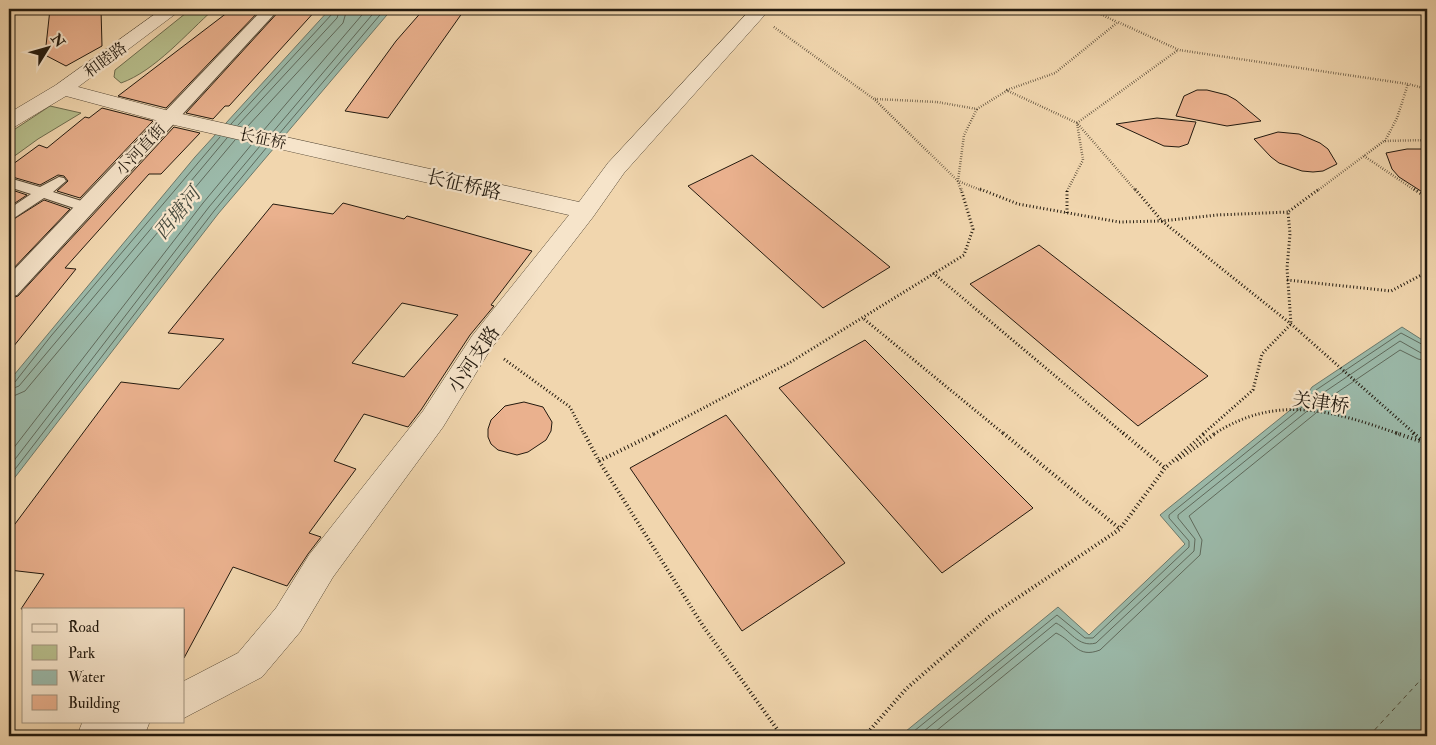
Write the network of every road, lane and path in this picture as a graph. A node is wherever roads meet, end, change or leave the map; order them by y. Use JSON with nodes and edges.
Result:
{"nodes":[{"id":1,"x":172,"y":9,"type":"edge"},
{"id":2,"x":271,"y":9,"type":"edge"},
{"id":3,"x":1090,"y":9,"type":"edge"},
{"id":4,"x":759,"y":11,"type":"edge"},
{"id":5,"x":1118,"y":22,"type":"junction"},
{"id":6,"x":1178,"y":50,"type":"junction"},
{"id":7,"x":1408,"y":84,"type":"junction"},
{"id":8,"x":1427,"y":89,"type":"edge"},
{"id":9,"x":63,"y":90,"type":"junction"},
{"id":10,"x":1006,"y":90,"type":"junction"},
{"id":11,"x":874,"y":99,"type":"junction"},
{"id":12,"x":977,"y":109,"type":"junction"},
{"id":13,"x":176,"y":119,"type":"junction"},
{"id":14,"x":9,"y":122,"type":"edge"},
{"id":15,"x":1077,"y":123,"type":"junction"},
{"id":16,"x":1427,"y":140,"type":"edge"},
{"id":17,"x":1384,"y":141,"type":"junction"},
{"id":18,"x":343,"y":156,"type":"joint"},
{"id":19,"x":1364,"y":156,"type":"junction"},
{"id":20,"x":59,"y":181,"type":"dead end"},
{"id":21,"x":958,"y":181,"type":"junction"},
{"id":22,"x":9,"y":182,"type":"edge"},
{"id":23,"x":41,"y":194,"type":"junction"},
{"id":24,"x":1427,"y":198,"type":"edge"},
{"id":25,"x":86,"y":207,"type":"junction"},
{"id":26,"x":585,"y":211,"type":"junction"},
{"id":27,"x":1288,"y":212,"type":"junction"},
{"id":28,"x":1067,"y":213,"type":"junction"},
{"id":29,"x":9,"y":215,"type":"edge"},
{"id":30,"x":1162,"y":222,"type":"junction"},
{"id":31,"x":1427,"y":272,"type":"edge"},
{"id":32,"x":933,"y":273,"type":"junction"},
{"id":33,"x":1288,"y":280,"type":"junction"},
{"id":34,"x":9,"y":289,"type":"edge"},
{"id":35,"x":864,"y":319,"type":"junction"},
{"id":36,"x":1291,"y":324,"type":"junction"},
{"id":37,"x":481,"y":343,"type":"junction"},
{"id":38,"x":1426,"y":444,"type":"edge"},
{"id":39,"x":599,"y":461,"type":"junction"},
{"id":40,"x":1165,"y":468,"type":"junction"},
{"id":41,"x":1120,"y":529,"type":"junction"},
{"id":42,"x":185,"y":699,"type":"edge"},
{"id":43,"x":130,"y":722,"type":"edge"},
{"id":44,"x":95,"y":736,"type":"edge"},
{"id":45,"x":782,"y":736,"type":"edge"},
{"id":46,"x":860,"y":736,"type":"edge"}],
"edges":[{"from":1,"to":9,"type":"street","name":"和睦路"},
{"from":2,"to":13,"type":"street","name":"小河直街"},
{"from":3,"to":5,"type":"path"},
{"from":4,"to":11,"type":"path"},
{"from":4,"to":26,"type":"street","name":"小河支路"},
{"from":5,"to":6,"type":"path"},
{"from":5,"to":10,"type":"path"},
{"from":6,"to":7,"type":"path"},
{"from":6,"to":15,"type":"path"},
{"from":7,"to":8,"type":"path"},
{"from":7,"to":17,"type":"path"},
{"from":9,"to":13,"type":"street"},
{"from":9,"to":14,"type":"street","name":"和睦路"},
{"from":10,"to":12,"type":"path"},
{"from":10,"to":15,"type":"path"},
{"from":11,"to":12,"type":"path"},
{"from":11,"to":21,"type":"path"},
{"from":12,"to":21,"type":"path"},
{"from":13,"to":18,"type":"street","name":"长征桥"},
{"from":13,"to":25,"type":"street","name":"小河直街"},
{"from":15,"to":28,"type":"path"},
{"from":15,"to":30,"type":"path","name":"关津桥"},
{"from":16,"to":17,"type":"path"},
{"from":17,"to":19,"type":"path"},
{"from":18,"to":26,"type":"street","name":"长征桥路"},
{"from":19,"to":24,"type":"path"},
{"from":19,"to":27,"type":"path"},
{"from":20,"to":23,"type":"lane"},
{"from":21,"to":28,"type":"path"},
{"from":21,"to":32,"type":"path"},
{"from":22,"to":23,"type":"lane"},
{"from":23,"to":25,"type":"lane"},
{"from":23,"to":29,"type":"lane"},
{"from":25,"to":34,"type":"street","name":"小河直街"},
{"from":26,"to":37,"type":"street","name":"小河支路"},
{"from":27,"to":30,"type":"path"},
{"from":27,"to":33,"type":"path"},
{"from":28,"to":30,"type":"path"},
{"from":30,"to":36,"type":"path","name":"关津桥"},
{"from":31,"to":33,"type":"path"},
{"from":32,"to":35,"type":"path"},
{"from":32,"to":40,"type":"path"},
{"from":33,"to":36,"type":"path"},
{"from":35,"to":39,"type":"path"},
{"from":35,"to":41,"type":"path"},
{"from":36,"to":38,"type":"path","name":"关津桥"},
{"from":36,"to":40,"type":"path"},
{"from":37,"to":39,"type":"path"},
{"from":37,"to":42,"type":"street","name":"小河支路"},
{"from":38,"to":40,"type":"path","name":"关津桥"},
{"from":39,"to":45,"type":"path"},
{"from":40,"to":41,"type":"path"},
{"from":41,"to":46,"type":"path"},
{"from":43,"to":44,"type":"street"}]}
